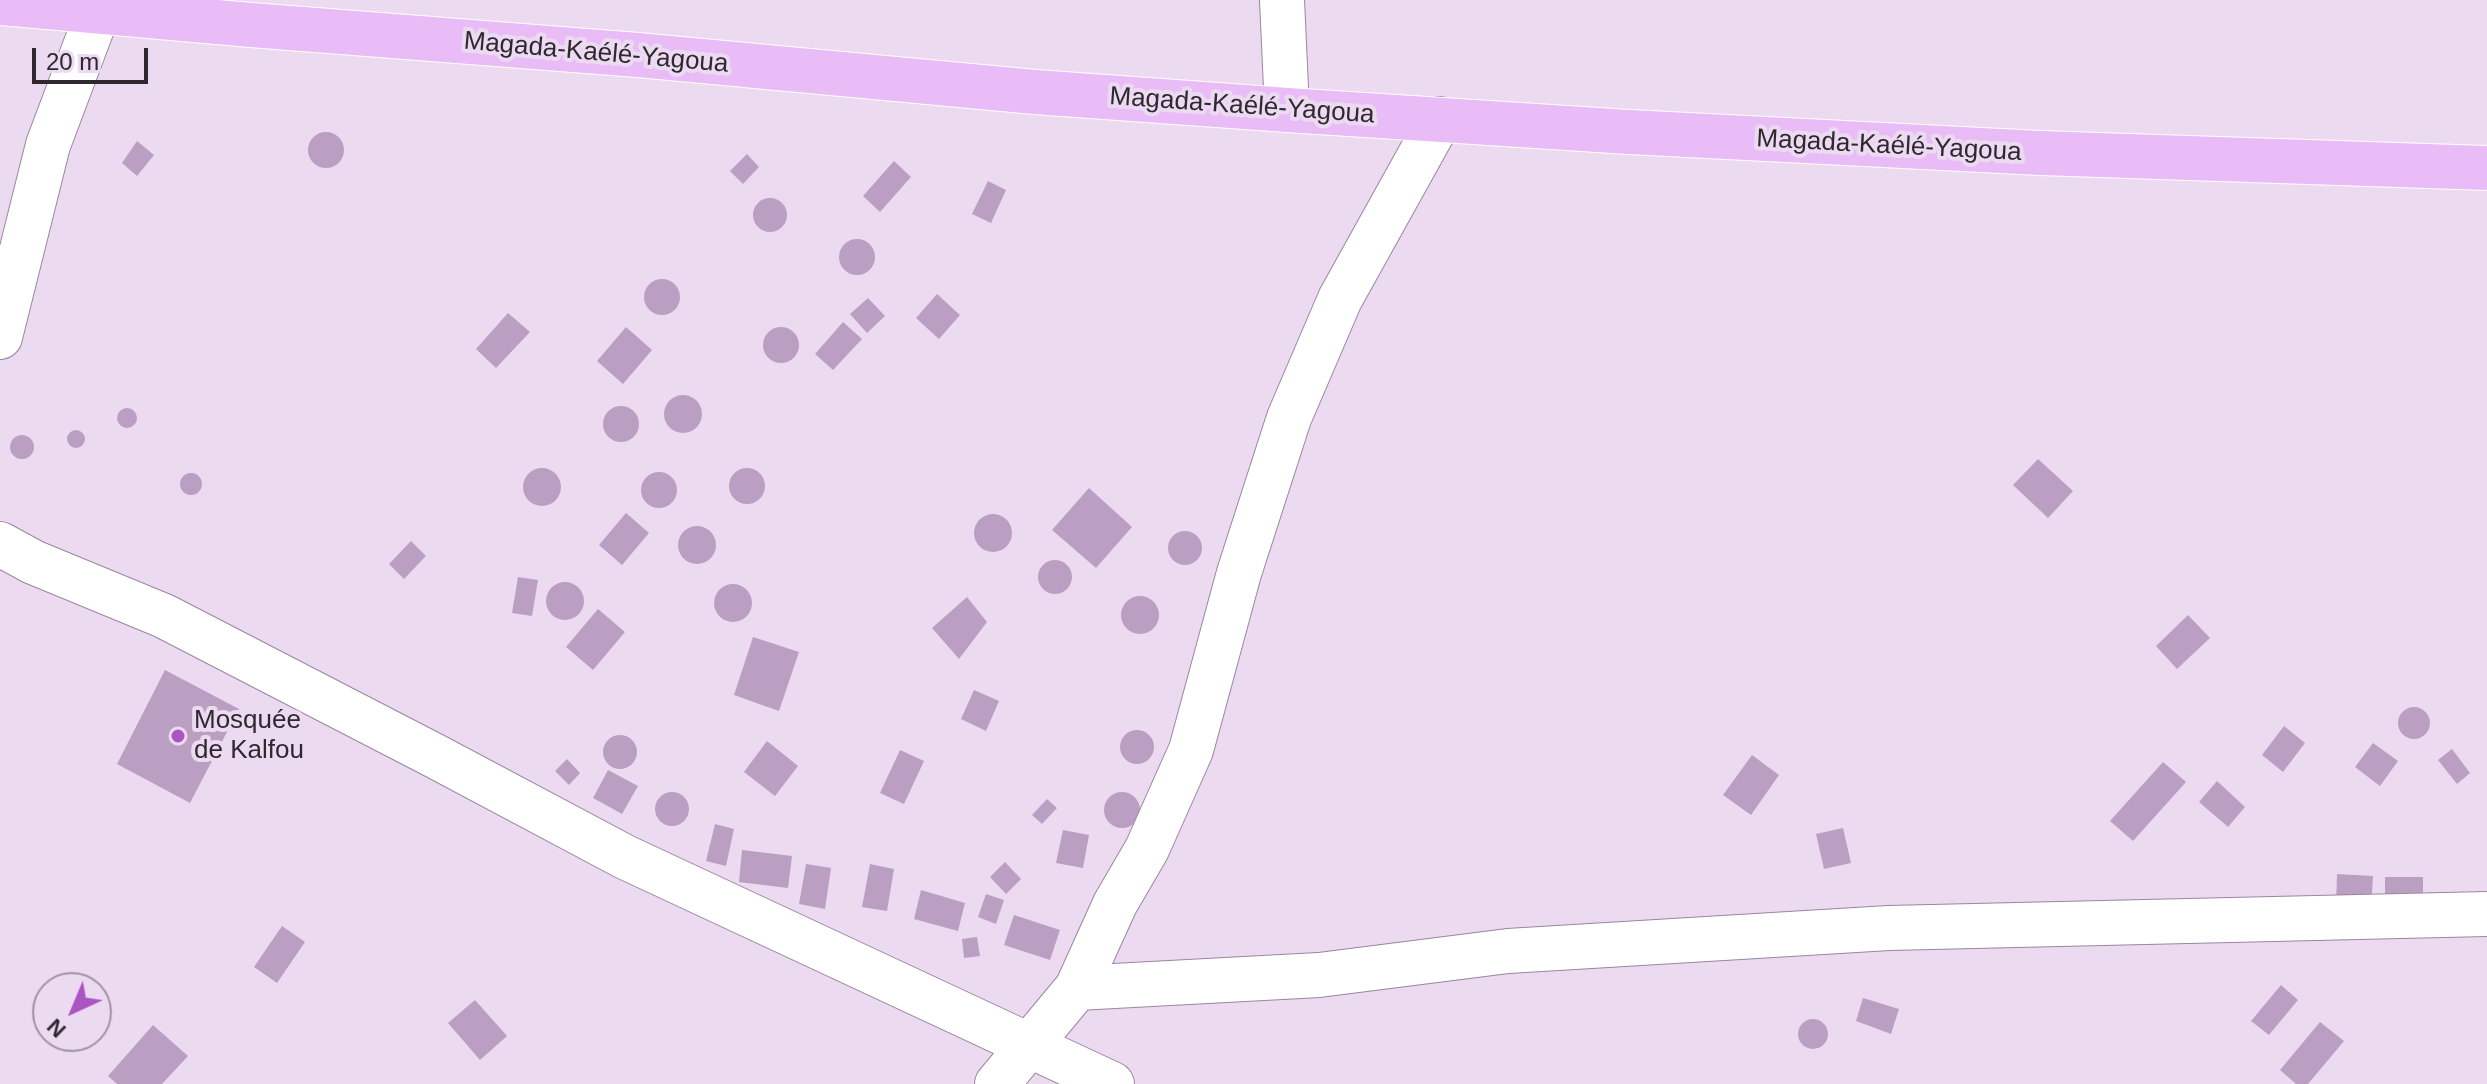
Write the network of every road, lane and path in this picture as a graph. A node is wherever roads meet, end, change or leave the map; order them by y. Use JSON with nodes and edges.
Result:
{"nodes":[{"id":1,"x":1282,"y":0,"type":"edge"},
{"id":2,"x":0,"y":3,"type":"edge"},
{"id":3,"x":98,"y":7,"type":"edge"},
{"id":4,"x":1287,"y":110,"type":"junction"},
{"id":5,"x":1440,"y":119,"type":"junction"},
{"id":6,"x":2487,"y":168,"type":"edge"},
{"id":7,"x":0,"y":337,"type":"edge"},
{"id":8,"x":0,"y":544,"type":"edge"},
{"id":9,"x":2487,"y":914,"type":"edge"},
{"id":10,"x":1077,"y":988,"type":"junction"},
{"id":11,"x":1028,"y":1045,"type":"junction"},
{"id":12,"x":997,"y":1084,"type":"edge"},
{"id":13,"x":1112,"y":1084,"type":"edge"}],
"edges":[{"from":1,"to":4,"type":"street"},
{"from":2,"to":3,"type":"highway","name":"Magada-Kaélé-Yagoua"},
{"from":3,"to":4,"type":"highway","name":"Magada-Kaélé-Yagoua"},
{"from":3,"to":7,"type":"street"},
{"from":4,"to":5,"type":"highway","name":"Magada-Kaélé-Yagoua"},
{"from":5,"to":6,"type":"highway","name":"Magada-Kaélé-Yagoua"},
{"from":5,"to":10,"type":"street"},
{"from":8,"to":11,"type":"street"},
{"from":9,"to":10,"type":"street"},
{"from":10,"to":11,"type":"street"},
{"from":11,"to":12,"type":"street"},
{"from":11,"to":13,"type":"street"}]}
